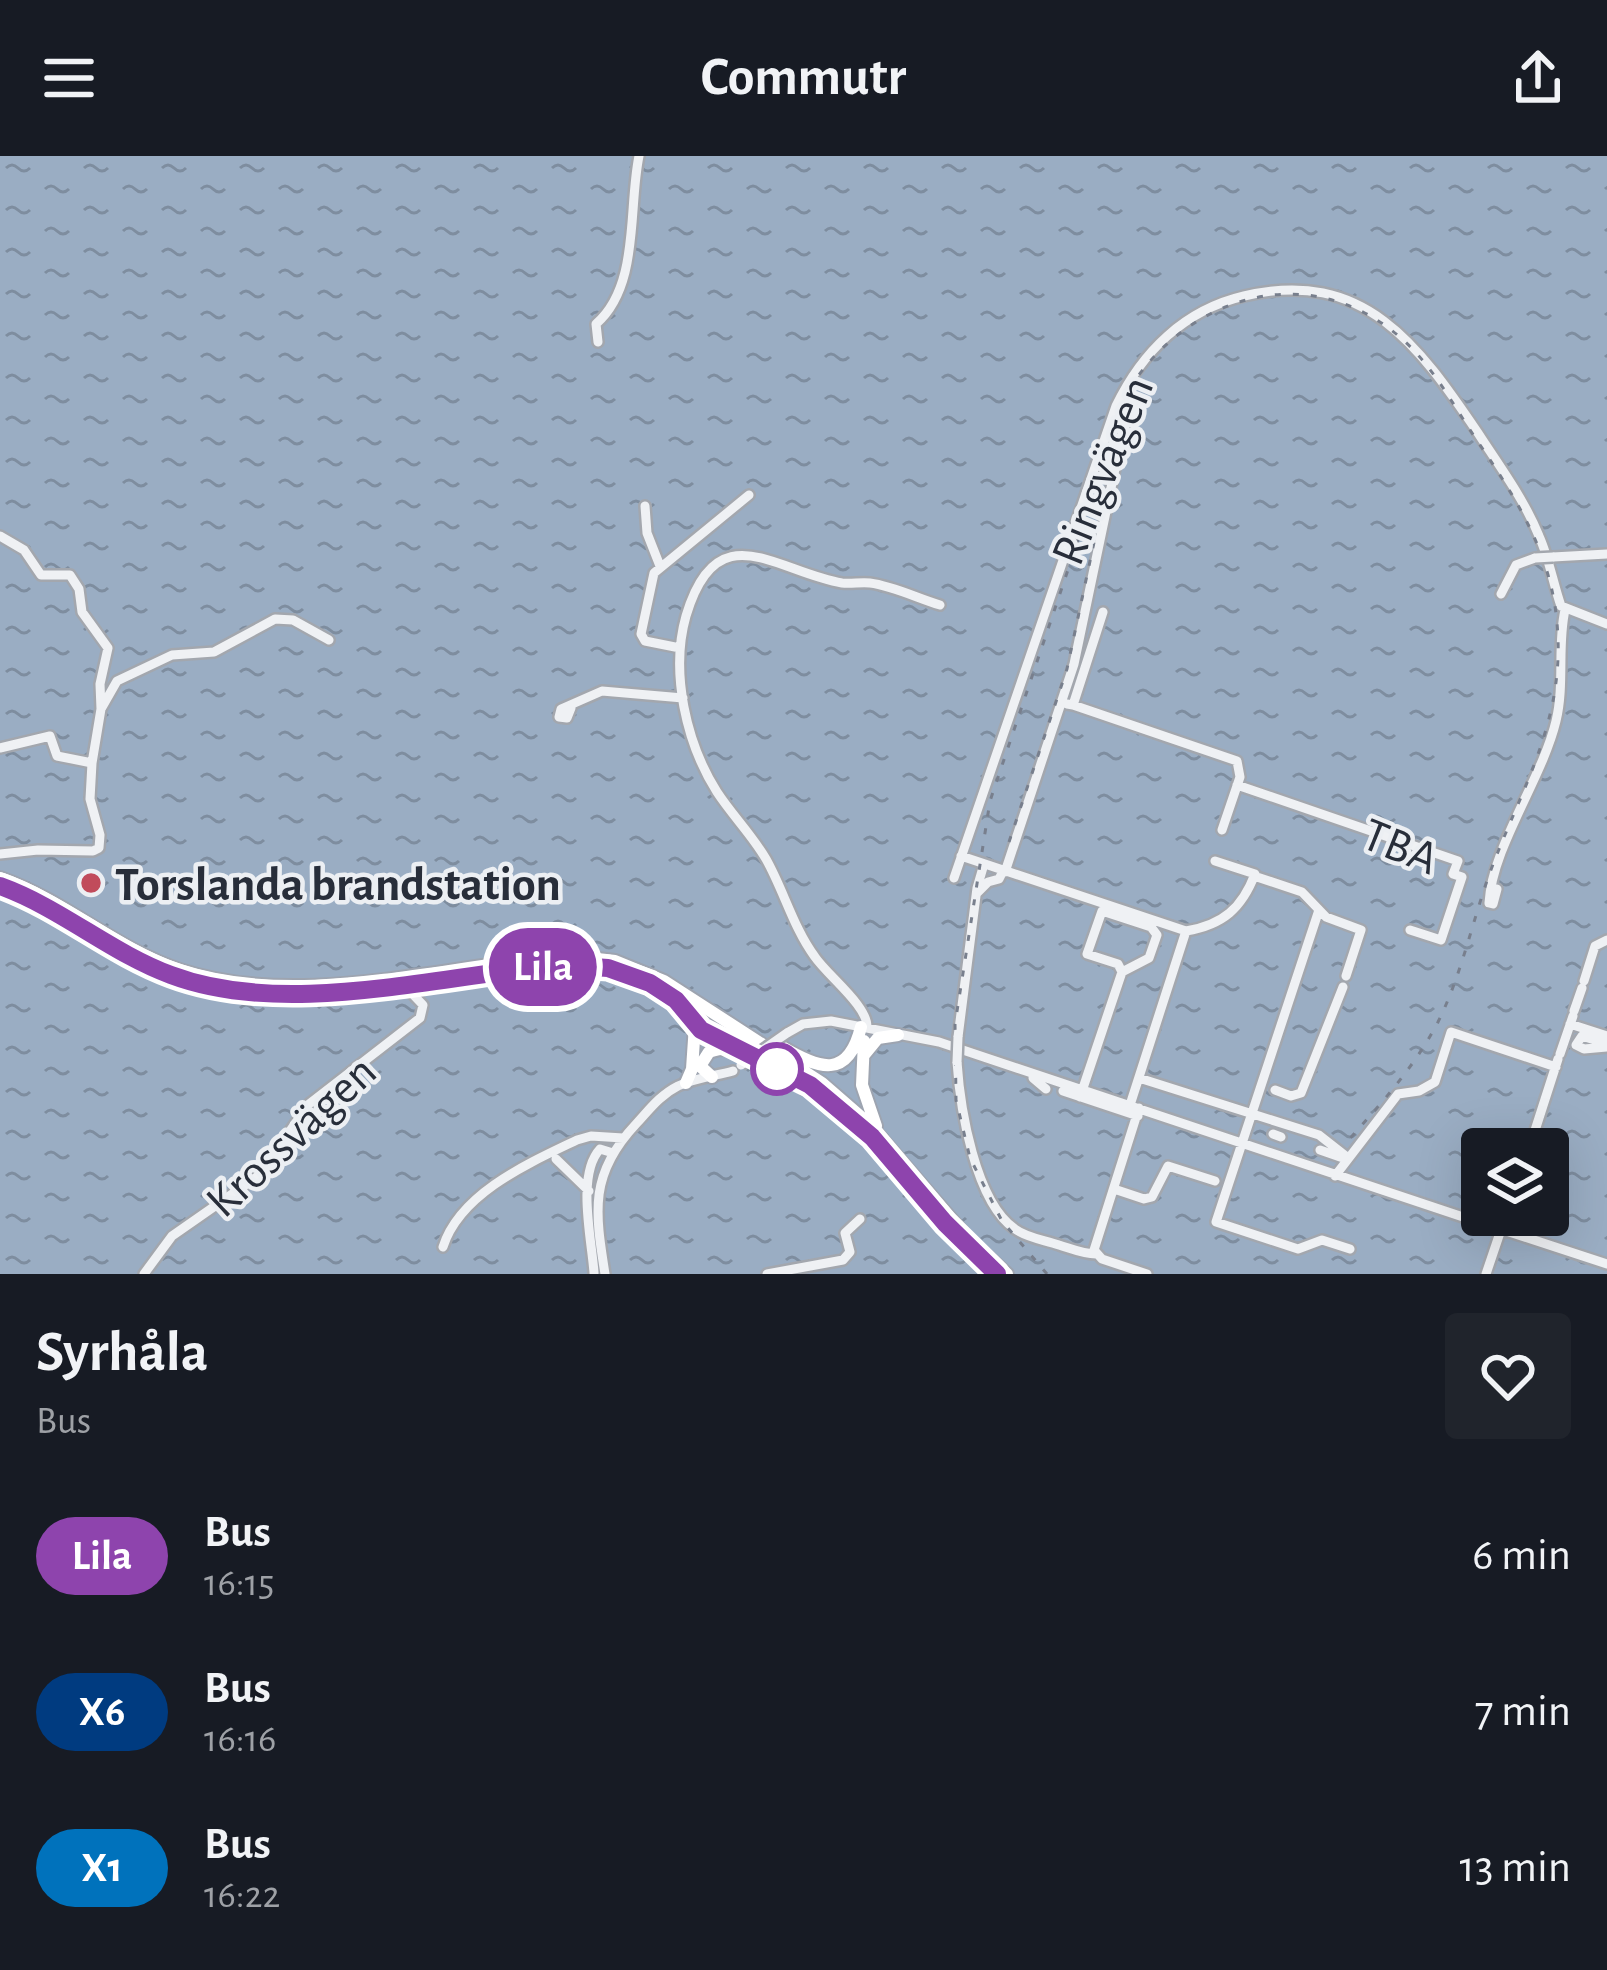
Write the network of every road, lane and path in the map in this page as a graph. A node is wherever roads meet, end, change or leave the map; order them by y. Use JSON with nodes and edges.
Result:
{"nodes":[{"id":1,"x":640,"y":156,"type":"edge"},
{"id":2,"x":598,"y":342,"type":"dead end"},
{"id":3,"x":1124,"y":426,"type":"dead end"},
{"id":4,"x":749,"y":495,"type":"dead end"},
{"id":5,"x":645,"y":506,"type":"dead end"},
{"id":6,"x":0,"y":536,"type":"edge"},
{"id":7,"x":1607,"y":554,"type":"edge"},
{"id":8,"x":660,"y":566,"type":"junction"},
{"id":9,"x":1501,"y":594,"type":"dead end"},
{"id":10,"x":940,"y":605,"type":"dead end"},
{"id":11,"x":1562,"y":606,"type":"junction"},
{"id":12,"x":1103,"y":612,"type":"dead end"},
{"id":13,"x":1607,"y":624,"type":"edge"},
{"id":14,"x":328,"y":640,"type":"dead end"},
{"id":15,"x":680,"y":648,"type":"junction"},
{"id":16,"x":683,"y":698,"type":"junction"},
{"id":17,"x":1067,"y":705,"type":"junction"},
{"id":18,"x":571,"y":708,"type":"dead end"},
{"id":19,"x":101,"y":709,"type":"junction"},
{"id":20,"x":0,"y":748,"type":"edge"},
{"id":21,"x":92,"y":763,"type":"junction"},
{"id":22,"x":1237,"y":785,"type":"junction"},
{"id":23,"x":1222,"y":830,"type":"dead end"},
{"id":24,"x":1506,"y":848,"type":"junction"},
{"id":25,"x":0,"y":854,"type":"edge"},
{"id":26,"x":961,"y":856,"type":"junction"},
{"id":27,"x":1215,"y":861,"type":"dead end"},
{"id":28,"x":987,"y":865,"type":"junction"},
{"id":29,"x":1004,"y":872,"type":"junction"},
{"id":30,"x":1254,"y":875,"type":"junction"},
{"id":31,"x":1502,"y":876,"type":"dead end"},
{"id":32,"x":954,"y":878,"type":"dead end"},
{"id":33,"x":0,"y":882,"type":"edge"},
{"id":34,"x":1493,"y":891,"type":"dead end"},
{"id":35,"x":977,"y":892,"type":"junction"},
{"id":36,"x":1319,"y":910,"type":"junction"},
{"id":37,"x":1410,"y":930,"type":"dead end"},
{"id":38,"x":1186,"y":931,"type":"junction"},
{"id":39,"x":1607,"y":940,"type":"edge"},
{"id":40,"x":1122,"y":972,"type":"junction"},
{"id":41,"x":647,"y":977,"type":"junction"},
{"id":42,"x":418,"y":987,"type":"junction"},
{"id":43,"x":856,"y":1004,"type":"junction"},
{"id":44,"x":1573,"y":1017,"type":"junction"},
{"id":45,"x":843,"y":1023,"type":"junction"},
{"id":46,"x":864,"y":1028,"type":"junction"},
{"id":47,"x":898,"y":1035,"type":"junction"},
{"id":48,"x":1607,"y":1042,"type":"edge"},
{"id":49,"x":1558,"y":1060,"type":"junction"},
{"id":50,"x":861,"y":1061,"type":"junction"},
{"id":51,"x":697,"y":1078,"type":"junction"},
{"id":52,"x":1139,"y":1078,"type":"junction"},
{"id":53,"x":1066,"y":1089,"type":"junction"},
{"id":54,"x":1275,"y":1090,"type":"dead end"},
{"id":55,"x":1380,"y":1108,"type":"dead end"},
{"id":56,"x":1137,"y":1111,"type":"junction"},
{"id":57,"x":1251,"y":1113,"type":"junction"},
{"id":58,"x":1535,"y":1128,"type":"edge"},
{"id":59,"x":1368,"y":1132,"type":"junction"},
{"id":60,"x":872,"y":1137,"type":"junction"},
{"id":61,"x":623,"y":1138,"type":"junction"},
{"id":62,"x":1239,"y":1145,"type":"junction"},
{"id":63,"x":1320,"y":1150,"type":"dead end"},
{"id":64,"x":613,"y":1153,"type":"junction"},
{"id":65,"x":894,"y":1153,"type":"junction"},
{"id":66,"x":1346,"y":1158,"type":"junction"},
{"id":67,"x":556,"y":1159,"type":"dead end"},
{"id":68,"x":1335,"y":1176,"type":"junction"},
{"id":69,"x":1215,"y":1181,"type":"dead end"},
{"id":70,"x":1116,"y":1184,"type":"junction"},
{"id":71,"x":589,"y":1191,"type":"junction"},
{"id":72,"x":1461,"y":1216,"type":"edge"},
{"id":73,"x":860,"y":1219,"type":"dead end"},
{"id":74,"x":1495,"y":1236,"type":"edge"},
{"id":75,"x":1521,"y":1236,"type":"edge"},
{"id":76,"x":443,"y":1247,"type":"dead end"},
{"id":77,"x":1350,"y":1249,"type":"dead end"},
{"id":78,"x":1096,"y":1254,"type":"junction"},
{"id":79,"x":583,"y":1261,"type":"dead end"},
{"id":80,"x":1607,"y":1264,"type":"edge"},
{"id":81,"x":144,"y":1274,"type":"edge"},
{"id":82,"x":605,"y":1274,"type":"edge"},
{"id":83,"x":767,"y":1274,"type":"edge"},
{"id":84,"x":997,"y":1274,"type":"edge"},
{"id":85,"x":1007,"y":1274,"type":"edge"},
{"id":86,"x":1147,"y":1274,"type":"edge"},
{"id":87,"x":1486,"y":1274,"type":"edge"}],
"edges":[{"from":1,"to":2,"type":"street"},
{"from":3,"to":17,"type":"street"},
{"from":4,"to":8,"type":"street"},
{"from":5,"to":8,"type":"street"},
{"from":6,"to":19,"type":"street"},
{"from":7,"to":9,"type":"street","bridge":true},
{"from":8,"to":15,"type":"street"},
{"from":10,"to":15,"type":"street"},
{"from":11,"to":13,"type":"street"},
{"from":11,"to":24,"type":"street"},
{"from":11,"to":26,"type":"street","name":"Ringvägen"},
{"from":12,"to":17,"type":"street"},
{"from":14,"to":19,"type":"street"},
{"from":15,"to":16,"type":"street"},
{"from":16,"to":18,"type":"street"},
{"from":16,"to":43,"type":"street"},
{"from":17,"to":22,"type":"street"},
{"from":17,"to":29,"type":"street"},
{"from":19,"to":21,"type":"street"},
{"from":20,"to":21,"type":"street"},
{"from":21,"to":25,"type":"street"},
{"from":22,"to":23,"type":"street"},
{"from":22,"to":37,"type":"street","name":"TBA"},
{"from":24,"to":31,"type":"street"},
{"from":24,"to":34,"type":"street"},
{"from":26,"to":28,"type":"street"},
{"from":26,"to":32,"type":"street","name":"Ringvägen"},
{"from":27,"to":30,"type":"street"},
{"from":28,"to":29,"type":"street"},
{"from":28,"to":35,"type":"street"},
{"from":29,"to":35,"type":"street"},
{"from":29,"to":38,"type":"street"},
{"from":30,"to":36,"type":"street"},
{"from":30,"to":38,"type":"street"},
{"from":33,"to":41,"type":"main road"},
{"from":33,"to":42,"type":"main road"},
{"from":35,"to":78,"type":"street","bridge":true},
{"from":36,"to":54,"type":"street"},
{"from":36,"to":57,"type":"street"},
{"from":38,"to":52,"type":"street"},
{"from":39,"to":44,"type":"street"},
{"from":40,"to":40,"type":"street"},
{"from":40,"to":53,"type":"street"},
{"from":41,"to":42,"type":"main road"},
{"from":41,"to":46,"type":"main road"},
{"from":41,"to":51,"type":"main road"},
{"from":41,"to":60,"type":"main road"},
{"from":41,"to":65,"type":"main road"},
{"from":42,"to":81,"type":"street","name":"Krossvägen"},
{"from":43,"to":45,"type":"street"},
{"from":43,"to":46,"type":"street"},
{"from":44,"to":48,"type":"street"},
{"from":44,"to":49,"type":"street"},
{"from":45,"to":46,"type":"street"},
{"from":45,"to":51,"type":"street","bridge":true},
{"from":46,"to":47,"type":"street"},
{"from":46,"to":50,"type":"main road"},
{"from":47,"to":50,"type":"main road"},
{"from":47,"to":53,"type":"street"},
{"from":47,"to":53,"type":"street"},
{"from":49,"to":58,"type":"street"},
{"from":49,"to":59,"type":"street"},
{"from":50,"to":65,"type":"main road"},
{"from":51,"to":60,"type":"main road"},
{"from":51,"to":61,"type":"street"},
{"from":52,"to":56,"type":"street"},
{"from":52,"to":57,"type":"street"},
{"from":53,"to":56,"type":"street"},
{"from":55,"to":59,"type":"street"},
{"from":56,"to":62,"type":"street"},
{"from":56,"to":70,"type":"street"},
{"from":57,"to":62,"type":"street"},
{"from":57,"to":66,"type":"street"},
{"from":59,"to":66,"type":"street"},
{"from":60,"to":84,"type":"main road"},
{"from":61,"to":64,"type":"street"},
{"from":61,"to":76,"type":"street"},
{"from":62,"to":68,"type":"street"},
{"from":62,"to":77,"type":"street"},
{"from":63,"to":66,"type":"street"},
{"from":64,"to":71,"type":"street"},
{"from":64,"to":82,"type":"street"},
{"from":65,"to":85,"type":"main road"},
{"from":66,"to":68,"type":"street"},
{"from":67,"to":71,"type":"street"},
{"from":68,"to":72,"type":"street"},
{"from":69,"to":70,"type":"street"},
{"from":70,"to":78,"type":"street"},
{"from":71,"to":79,"type":"street"},
{"from":73,"to":83,"type":"street"},
{"from":74,"to":87,"type":"street"},
{"from":75,"to":80,"type":"street"},
{"from":78,"to":86,"type":"street"}]}
